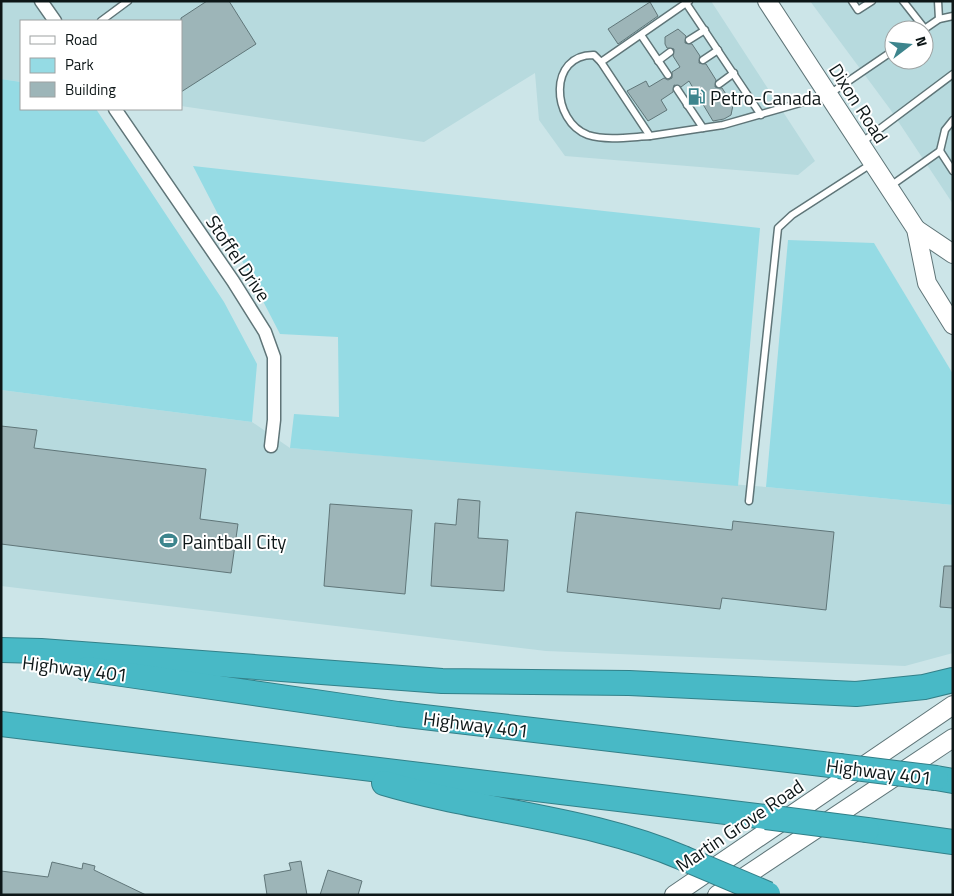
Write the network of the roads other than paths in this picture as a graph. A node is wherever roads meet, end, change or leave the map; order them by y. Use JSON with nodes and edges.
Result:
{"nodes":[{"id":1,"x":41,"y":1,"type":"edge"},
{"id":2,"x":128,"y":1,"type":"edge"},
{"id":3,"x":767,"y":1,"type":"edge"},
{"id":4,"x":852,"y":1,"type":"edge"},
{"id":5,"x":872,"y":1,"type":"edge"},
{"id":6,"x":903,"y":1,"type":"edge"},
{"id":7,"x":938,"y":1,"type":"edge"},
{"id":8,"x":688,"y":2,"type":"edge"},
{"id":9,"x":953,"y":16,"type":"edge"},
{"id":10,"x":939,"y":19,"type":"junction"},
{"id":11,"x":54,"y":20,"type":"edge"},
{"id":12,"x":102,"y":20,"type":"edge"},
{"id":13,"x":917,"y":20,"type":"edge"},
{"id":14,"x":934,"y":22,"type":"edge"},
{"id":15,"x":705,"y":30,"type":"junction"},
{"id":16,"x":641,"y":35,"type":"junction"},
{"id":17,"x":689,"y":40,"type":"dead end"},
{"id":18,"x":718,"y":50,"type":"junction"},
{"id":19,"x":670,"y":52,"type":"dead end"},
{"id":20,"x":884,"y":57,"type":"edge"},
{"id":21,"x":703,"y":60,"type":"dead end"},
{"id":22,"x":658,"y":61,"type":"junction"},
{"id":23,"x":601,"y":62,"type":"junction"},
{"id":24,"x":734,"y":74,"type":"junction"},
{"id":25,"x":953,"y":74,"type":"edge"},
{"id":26,"x":668,"y":75,"type":"dead end"},
{"id":27,"x":719,"y":84,"type":"dead end"},
{"id":28,"x":677,"y":89,"type":"dead end"},
{"id":29,"x":828,"y":95,"type":"junction"},
{"id":30,"x":699,"y":97,"type":"dead end"},
{"id":31,"x":687,"y":105,"type":"junction"},
{"id":32,"x":116,"y":110,"type":"edge"},
{"id":33,"x":761,"y":115,"type":"junction"},
{"id":34,"x":953,"y":120,"type":"edge"},
{"id":35,"x":703,"y":128,"type":"junction"},
{"id":36,"x":650,"y":136,"type":"junction"},
{"id":37,"x":860,"y":144,"type":"junction"},
{"id":38,"x":940,"y":151,"type":"junction"},
{"id":39,"x":872,"y":163,"type":"junction"},
{"id":40,"x":953,"y":170,"type":"edge"},
{"id":41,"x":888,"y":187,"type":"junction"},
{"id":42,"x":916,"y":229,"type":"junction"},
{"id":43,"x":951,"y":250,"type":"edge"},
{"id":44,"x":953,"y":325,"type":"edge"},
{"id":45,"x":271,"y":446,"type":"dead end"},
{"id":46,"x":749,"y":501,"type":"dead end"},
{"id":47,"x":1,"y":650,"type":"edge"},
{"id":48,"x":1,"y":658,"type":"edge"},
{"id":49,"x":953,"y":680,"type":"edge"},
{"id":50,"x":953,"y":705,"type":"edge"},
{"id":51,"x":1,"y":724,"type":"edge"},
{"id":52,"x":953,"y":738,"type":"edge"},
{"id":53,"x":320,"y":763,"type":"junction"},
{"id":54,"x":947,"y":779,"type":"edge"},
{"id":55,"x":953,"y":842,"type":"edge"},
{"id":56,"x":674,"y":895,"type":"edge"},
{"id":57,"x":718,"y":895,"type":"edge"},
{"id":58,"x":768,"y":895,"type":"edge"}],
"edges":[{"from":1,"to":11,"type":"street"},
{"from":2,"to":12,"type":"lane"},
{"from":3,"to":29,"type":"main road","name":"Dixon Road"},
{"from":4,"to":5,"type":"lane"},
{"from":6,"to":13,"type":"lane"},
{"from":7,"to":10,"type":"lane"},
{"from":8,"to":15,"type":"lane"},
{"from":8,"to":16,"type":"lane"},
{"from":9,"to":10,"type":"lane"},
{"from":10,"to":14,"type":"lane"},
{"from":15,"to":17,"type":"lane"},
{"from":15,"to":18,"type":"lane"},
{"from":16,"to":22,"type":"lane"},
{"from":16,"to":23,"type":"lane"},
{"from":18,"to":21,"type":"lane"},
{"from":18,"to":24,"type":"lane"},
{"from":19,"to":22,"type":"lane"},
{"from":20,"to":29,"type":"lane"},
{"from":22,"to":26,"type":"lane"},
{"from":23,"to":36,"type":"lane"},
{"from":23,"to":36,"type":"lane"},
{"from":24,"to":27,"type":"lane"},
{"from":24,"to":33,"type":"lane"},
{"from":25,"to":37,"type":"lane"},
{"from":28,"to":31,"type":"lane"},
{"from":29,"to":33,"type":"lane"},
{"from":29,"to":37,"type":"main road","name":"Dixon Road"},
{"from":30,"to":31,"type":"lane"},
{"from":31,"to":35,"type":"lane"},
{"from":32,"to":45,"type":"street","name":"Stoffel Drive"},
{"from":33,"to":35,"type":"lane"},
{"from":34,"to":38,"type":"lane"},
{"from":35,"to":36,"type":"lane"},
{"from":37,"to":39,"type":"main road","name":"Dixon Road"},
{"from":38,"to":40,"type":"lane"},
{"from":38,"to":41,"type":"lane"},
{"from":39,"to":41,"type":"main road","name":"Dixon Road"},
{"from":39,"to":46,"type":"lane"},
{"from":41,"to":42,"type":"main road","name":"Dixon Road"},
{"from":42,"to":43,"type":"main road","name":"Dixon Road"},
{"from":42,"to":44,"type":"main road","name":"Dixon Road"},
{"from":47,"to":49,"type":"highway"},
{"from":48,"to":54,"type":"highway","name":"Highway 401","bridge":true},
{"from":50,"to":56,"type":"main road","name":"Martin Grove Road"},
{"from":51,"to":53,"type":"highway"},
{"from":52,"to":57,"type":"main road"},
{"from":53,"to":55,"type":"highway","bridge":true},
{"from":53,"to":58,"type":"highway","bridge":true}]}
